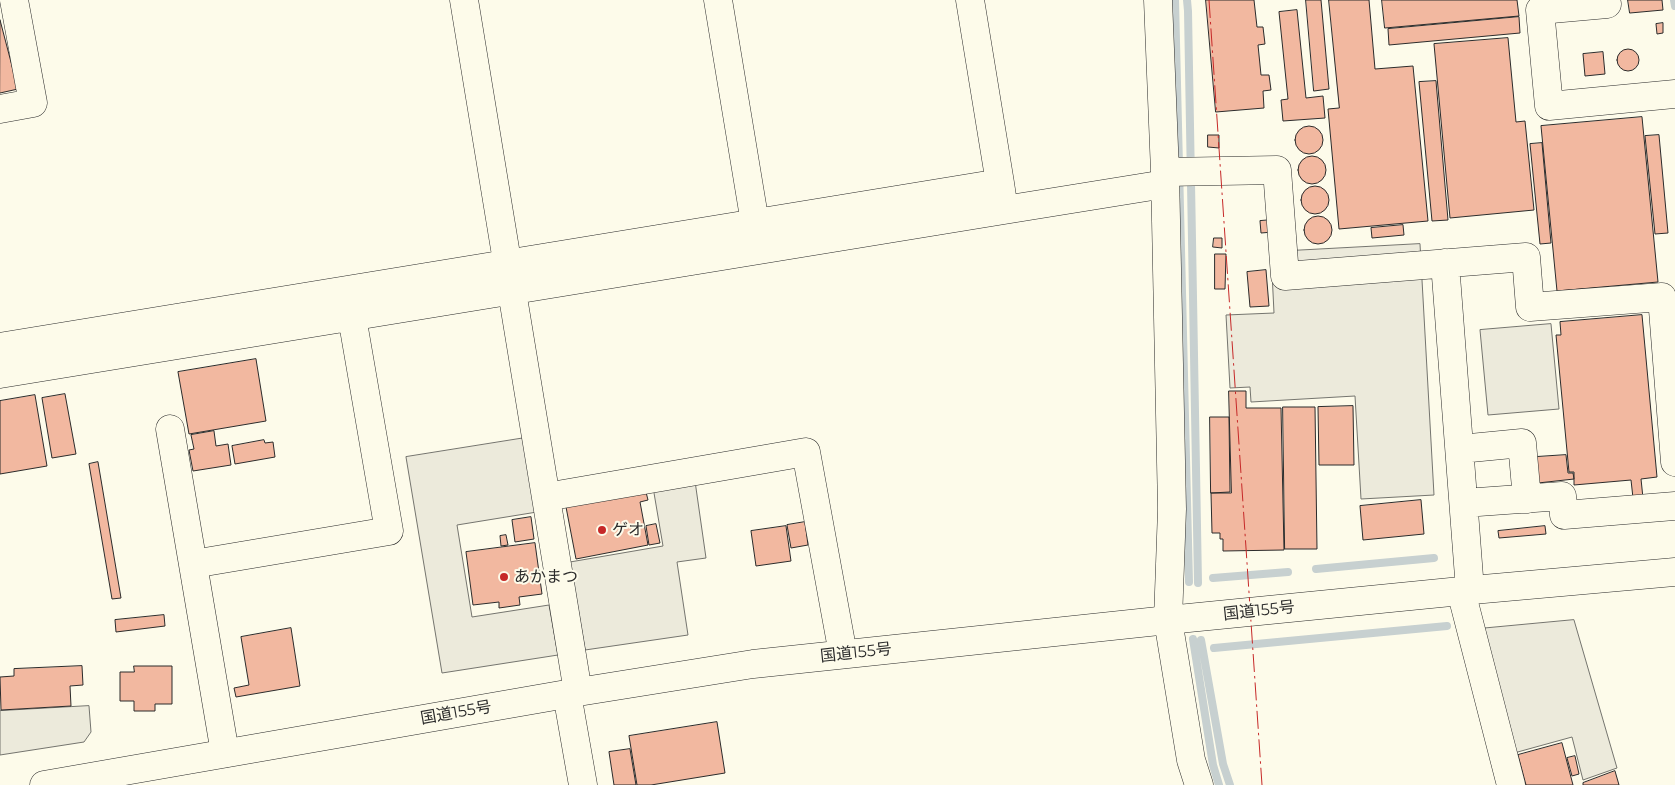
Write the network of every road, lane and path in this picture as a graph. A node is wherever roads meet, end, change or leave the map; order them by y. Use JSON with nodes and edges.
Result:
{"nodes":[{"id":1,"x":14,"y":0,"type":"edge"},
{"id":2,"x":464,"y":0,"type":"edge"},
{"id":3,"x":718,"y":0,"type":"edge"},
{"id":4,"x":970,"y":0,"type":"edge"},
{"id":5,"x":1158,"y":0,"type":"edge"},
{"id":6,"x":1607,"y":4,"type":"dead end"},
{"id":7,"x":1675,"y":94,"type":"edge"},
{"id":8,"x":0,"y":108,"type":"edge"},
{"id":9,"x":1167,"y":176,"type":"junction"},
{"id":10,"x":1000,"y":183,"type":"junction"},
{"id":11,"x":1004,"y":210,"type":"junction"},
{"id":12,"x":755,"y":224,"type":"junction"},
{"id":13,"x":1445,"y":263,"type":"junction"},
{"id":14,"x":507,"y":264,"type":"junction"},
{"id":15,"x":512,"y":291,"type":"junction"},
{"id":16,"x":352,"y":317,"type":"junction"},
{"id":17,"x":0,"y":347,"type":"edge"},
{"id":18,"x":0,"y":374,"type":"edge"},
{"id":19,"x":170,"y":429,"type":"dead end"},
{"id":20,"x":1460,"y":449,"type":"junction"},
{"id":21,"x":1675,"y":462,"type":"edge"},
{"id":22,"x":546,"y":497,"type":"junction"},
{"id":23,"x":1527,"y":499,"type":"junction"},
{"id":24,"x":1464,"y":504,"type":"junction"},
{"id":25,"x":1675,"y":506,"type":"edge"},
{"id":26,"x":193,"y":564,"type":"junction"},
{"id":27,"x":1675,"y":572,"type":"edge"},
{"id":28,"x":1466,"y":591,"type":"junction"},
{"id":29,"x":1168,"y":620,"type":"junction"},
{"id":30,"x":843,"y":654,"type":"junction"},
{"id":31,"x":573,"y":693,"type":"junction"},
{"id":32,"x":226,"y":753,"type":"junction"},
{"id":33,"x":44,"y":785,"type":"edge"},
{"id":34,"x":583,"y":785,"type":"edge"},
{"id":35,"x":1199,"y":785,"type":"edge"},
{"id":36,"x":1511,"y":785,"type":"edge"}],
"edges":[{"from":1,"to":8,"type":"main road"},
{"from":2,"to":14,"type":"main road"},
{"from":3,"to":12,"type":"main road"},
{"from":4,"to":10,"type":"main road"},
{"from":5,"to":9,"type":"main road"},
{"from":6,"to":7,"type":"main road"},
{"from":9,"to":11,"type":"main road"},
{"from":9,"to":13,"type":"main road"},
{"from":9,"to":29,"type":"main road"},
{"from":10,"to":11,"type":"main road"},
{"from":10,"to":12,"type":"main road"},
{"from":11,"to":15,"type":"main road"},
{"from":12,"to":14,"type":"main road"},
{"from":13,"to":20,"type":"main road"},
{"from":13,"to":21,"type":"main road"},
{"from":14,"to":15,"type":"main road"},
{"from":14,"to":17,"type":"main road"},
{"from":15,"to":16,"type":"main road"},
{"from":15,"to":22,"type":"main road"},
{"from":16,"to":18,"type":"main road"},
{"from":16,"to":26,"type":"main road"},
{"from":19,"to":26,"type":"main road"},
{"from":20,"to":23,"type":"main road"},
{"from":20,"to":24,"type":"main road"},
{"from":22,"to":30,"type":"main road"},
{"from":22,"to":31,"type":"main road"},
{"from":23,"to":24,"type":"main road"},
{"from":23,"to":25,"type":"main road"},
{"from":24,"to":28,"type":"main road"},
{"from":26,"to":32,"type":"main road"},
{"from":27,"to":28,"type":"main road","name":"国道155号"},
{"from":28,"to":29,"type":"main road","name":"国道155号"},
{"from":28,"to":36,"type":"main road"},
{"from":29,"to":30,"type":"main road","name":"国道155号"},
{"from":29,"to":35,"type":"main road"},
{"from":30,"to":31,"type":"main road","name":"国道155号"},
{"from":31,"to":32,"type":"main road","name":"国道155号"},
{"from":31,"to":34,"type":"main road"},
{"from":32,"to":33,"type":"main road","name":"国道155号"}]}
